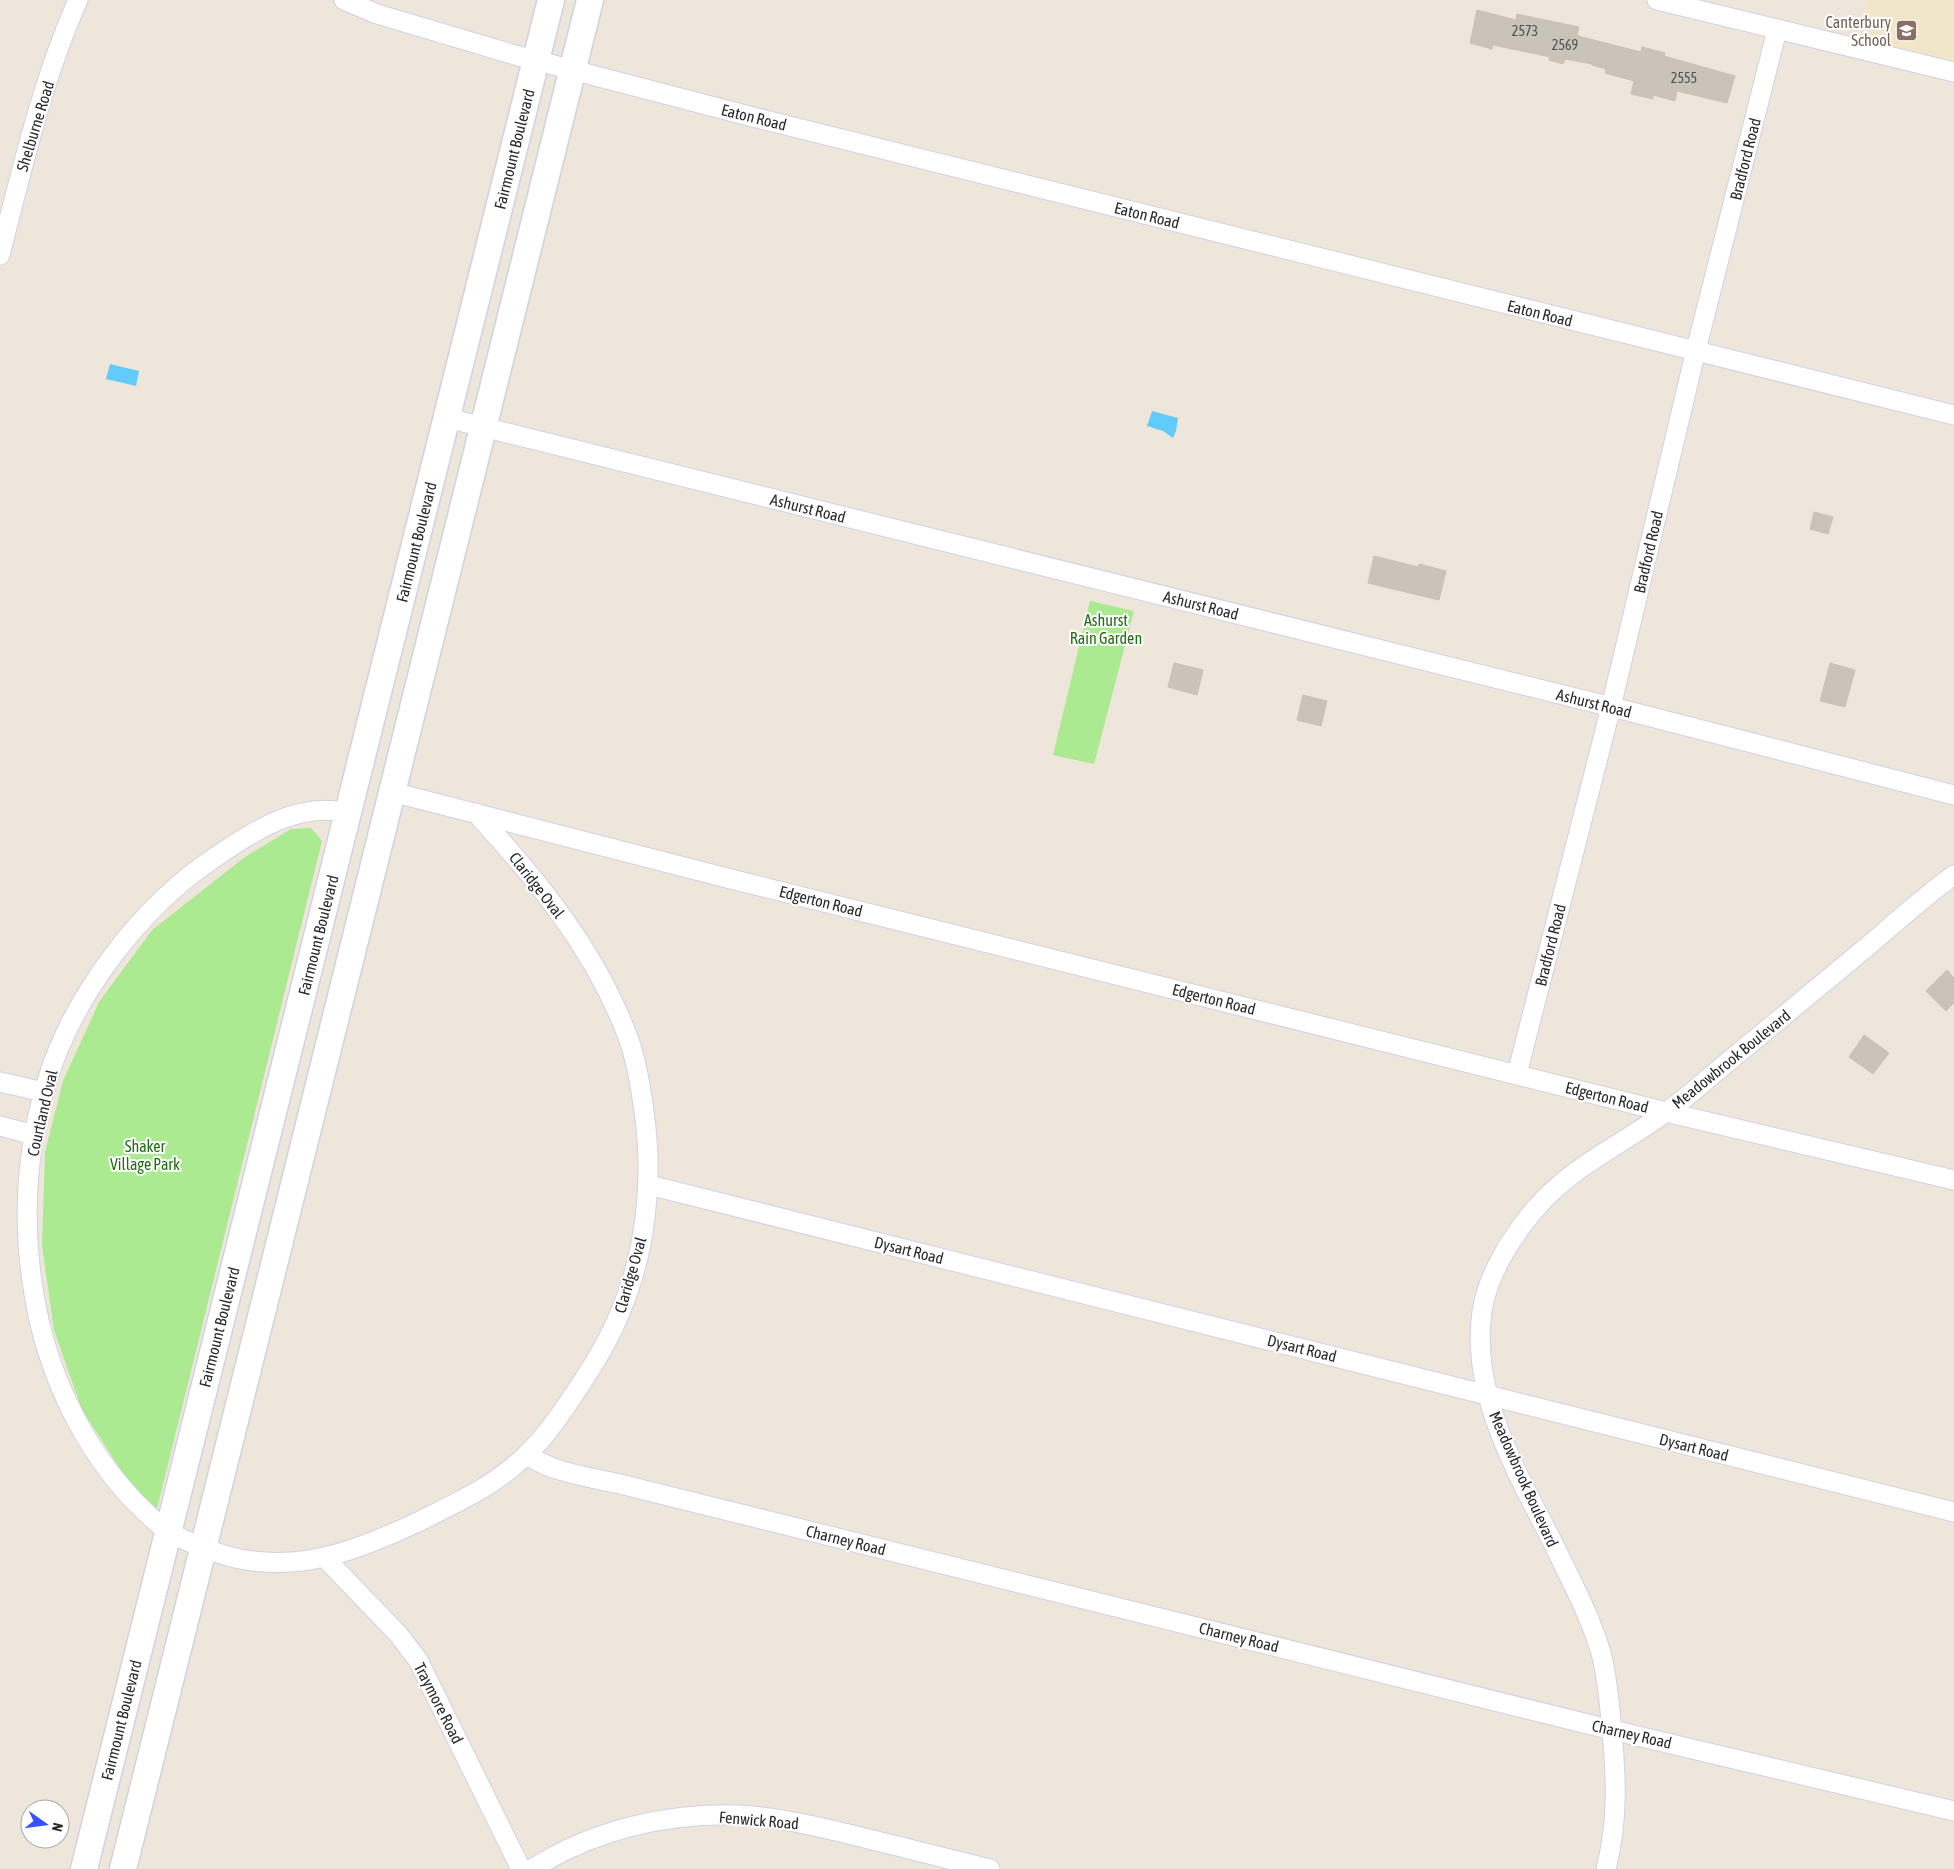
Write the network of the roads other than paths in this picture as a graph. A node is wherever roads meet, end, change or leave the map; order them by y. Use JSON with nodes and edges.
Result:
{"nodes":[{"id":1,"x":78,"y":0,"type":"edge"},
{"id":2,"x":344,"y":0,"type":"edge"},
{"id":3,"x":551,"y":0,"type":"edge"},
{"id":4,"x":590,"y":0,"type":"edge"},
{"id":5,"x":1657,"y":0,"type":"edge"},
{"id":6,"x":1777,"y":30,"type":"junction"},
{"id":7,"x":536,"y":61,"type":"junction"},
{"id":8,"x":572,"y":70,"type":"junction"},
{"id":9,"x":1954,"y":72,"type":"edge"},
{"id":10,"x":0,"y":255,"type":"edge"},
{"id":11,"x":1696,"y":350,"type":"junction"},
{"id":12,"x":1954,"y":415,"type":"edge"},
{"id":13,"x":447,"y":418,"type":"junction"},
{"id":14,"x":484,"y":427,"type":"junction"},
{"id":15,"x":1610,"y":707,"type":"junction"},
{"id":16,"x":392,"y":792,"type":"junction"},
{"id":17,"x":1954,"y":795,"type":"edge"},
{"id":18,"x":348,"y":813,"type":"junction"},
{"id":19,"x":476,"y":813,"type":"junction"},
{"id":20,"x":1954,"y":875,"type":"edge"},
{"id":21,"x":1517,"y":1074,"type":"junction"},
{"id":22,"x":0,"y":1082,"type":"edge"},
{"id":23,"x":44,"y":1092,"type":"junction"},
{"id":24,"x":1666,"y":1112,"type":"junction"},
{"id":25,"x":0,"y":1126,"type":"edge"},
{"id":26,"x":34,"y":1135,"type":"junction"},
{"id":27,"x":1954,"y":1180,"type":"edge"},
{"id":28,"x":649,"y":1185,"type":"junction"},
{"id":29,"x":1488,"y":1394,"type":"junction"},
{"id":30,"x":527,"y":1456,"type":"junction"},
{"id":31,"x":1954,"y":1512,"type":"edge"},
{"id":32,"x":168,"y":1531,"type":"junction"},
{"id":33,"x":204,"y":1547,"type":"junction"},
{"id":34,"x":325,"y":1558,"type":"junction"},
{"id":35,"x":1612,"y":1730,"type":"junction"},
{"id":36,"x":1954,"y":1811,"type":"edge"},
{"id":37,"x":84,"y":1869,"type":"edge"},
{"id":38,"x":123,"y":1869,"type":"edge"},
{"id":39,"x":521,"y":1869,"type":"edge"},
{"id":40,"x":532,"y":1869,"type":"edge"},
{"id":41,"x":990,"y":1869,"type":"edge"},
{"id":42,"x":1606,"y":1869,"type":"edge"}],
"edges":[{"from":1,"to":10,"type":"street","name":"Shelburne Road"},
{"from":2,"to":7,"type":"street","name":"Eaton Road"},
{"from":3,"to":7,"type":"main road","name":"Fairmount Boulevard"},
{"from":4,"to":8,"type":"main road"},
{"from":5,"to":6,"type":"street"},
{"from":6,"to":9,"type":"street"},
{"from":6,"to":11,"type":"street","name":"Bradford Road"},
{"from":7,"to":8,"type":"street","name":"Eaton Road"},
{"from":7,"to":13,"type":"main road","name":"Fairmount Boulevard"},
{"from":8,"to":11,"type":"street","name":"Eaton Road"},
{"from":8,"to":14,"type":"main road"},
{"from":11,"to":12,"type":"street","name":"Eaton Road"},
{"from":11,"to":15,"type":"street","name":"Bradford Road"},
{"from":13,"to":14,"type":"street","name":"Ashurst Road"},
{"from":13,"to":18,"type":"main road","name":"Fairmount Boulevard"},
{"from":14,"to":15,"type":"street","name":"Ashurst Road"},
{"from":14,"to":16,"type":"main road"},
{"from":15,"to":17,"type":"street","name":"Ashurst Road"},
{"from":15,"to":21,"type":"street","name":"Bradford Road"},
{"from":16,"to":19,"type":"street"},
{"from":16,"to":33,"type":"main road"},
{"from":18,"to":23,"type":"street","name":"Courtland Oval"},
{"from":18,"to":32,"type":"main road","name":"Fairmount Boulevard"},
{"from":19,"to":21,"type":"street","name":"Edgerton Road"},
{"from":19,"to":28,"type":"street","name":"Claridge Oval"},
{"from":20,"to":24,"type":"street","name":"Meadowbrook Boulevard"},
{"from":21,"to":24,"type":"street","name":"Edgerton Road"},
{"from":22,"to":23,"type":"street"},
{"from":23,"to":26,"type":"street","name":"Courtland Oval"},
{"from":24,"to":27,"type":"street","name":"Edgerton Road"},
{"from":24,"to":29,"type":"street","name":"Meadowbrook Boulevard"},
{"from":25,"to":26,"type":"street"},
{"from":26,"to":32,"type":"street","name":"Courtland Oval"},
{"from":28,"to":29,"type":"street","name":"Dysart Road"},
{"from":28,"to":30,"type":"street","name":"Claridge Oval"},
{"from":29,"to":31,"type":"street","name":"Dysart Road"},
{"from":29,"to":35,"type":"street","name":"Meadowbrook Boulevard"},
{"from":30,"to":34,"type":"street","name":"Claridge Oval"},
{"from":30,"to":35,"type":"street","name":"Charney Road"},
{"from":32,"to":33,"type":"street","name":"Claridge Oval"},
{"from":32,"to":37,"type":"main road","name":"Fairmount Boulevard"},
{"from":33,"to":34,"type":"street","name":"Claridge Oval"},
{"from":33,"to":38,"type":"main road"},
{"from":34,"to":39,"type":"street","name":"Traymore Road"},
{"from":35,"to":36,"type":"street","name":"Charney Road"},
{"from":35,"to":42,"type":"street","name":"Meadowbrook Boulevard"},
{"from":40,"to":41,"type":"street","name":"Fenwick Road"}]}
